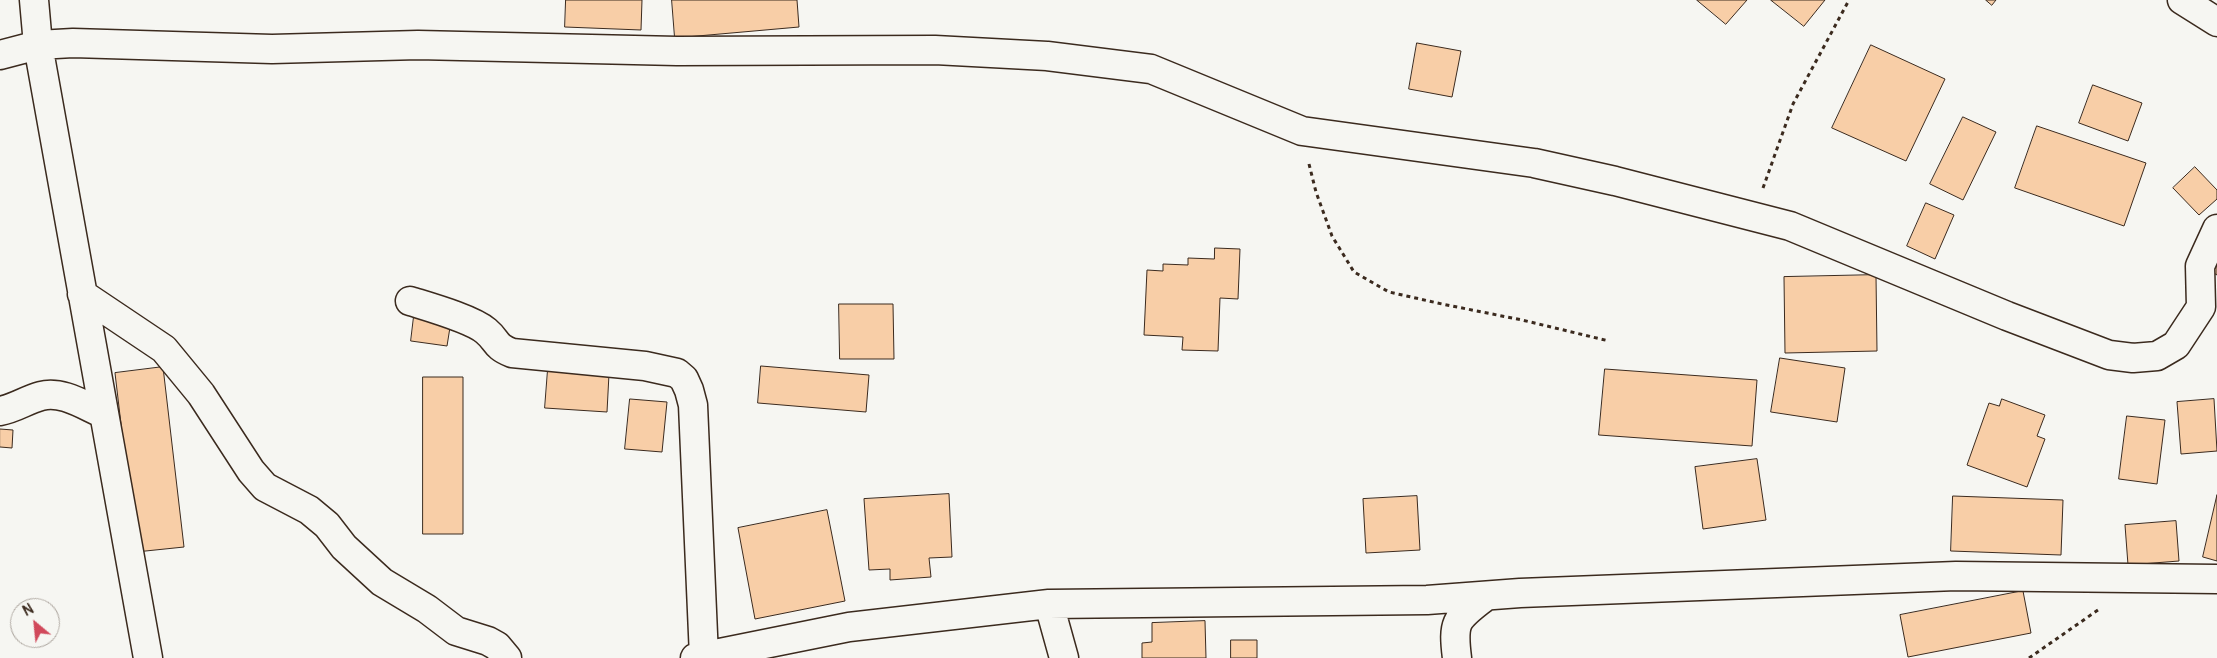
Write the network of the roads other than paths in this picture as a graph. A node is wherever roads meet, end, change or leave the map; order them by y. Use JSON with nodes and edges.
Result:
{"nodes":[{"id":1,"x":34,"y":0,"type":"edge"},
{"id":2,"x":2182,"y":0,"type":"edge"},
{"id":3,"x":2217,"y":22,"type":"edge"},
{"id":4,"x":38,"y":45,"type":"junction"},
{"id":5,"x":0,"y":55,"type":"edge"},
{"id":6,"x":2217,"y":230,"type":"edge"},
{"id":7,"x":82,"y":294,"type":"junction"},
{"id":8,"x":410,"y":301,"type":"dead end"},
{"id":9,"x":0,"y":411,"type":"edge"},
{"id":10,"x":104,"y":414,"type":"junction"},
{"id":11,"x":2217,"y":580,"type":"edge"},
{"id":12,"x":1486,"y":596,"type":"junction"},
{"id":13,"x":1049,"y":604,"type":"junction"},
{"id":14,"x":148,"y":658,"type":"edge"},
{"id":15,"x":507,"y":658,"type":"edge"},
{"id":16,"x":699,"y":658,"type":"edge"},
{"id":17,"x":1064,"y":658,"type":"edge"},
{"id":18,"x":1456,"y":658,"type":"edge"}],
"edges":[{"from":1,"to":4,"type":"street"},
{"from":2,"to":3,"type":"street"},
{"from":4,"to":5,"type":"street"},
{"from":4,"to":6,"type":"street"},
{"from":4,"to":7,"type":"street"},
{"from":7,"to":10,"type":"street"},
{"from":7,"to":15,"type":"street"},
{"from":8,"to":16,"type":"street"},
{"from":9,"to":10,"type":"street"},
{"from":10,"to":14,"type":"street"},
{"from":11,"to":12,"type":"street"},
{"from":12,"to":13,"type":"street"},
{"from":12,"to":18,"type":"street"},
{"from":13,"to":16,"type":"street"},
{"from":13,"to":17,"type":"street"}]}
